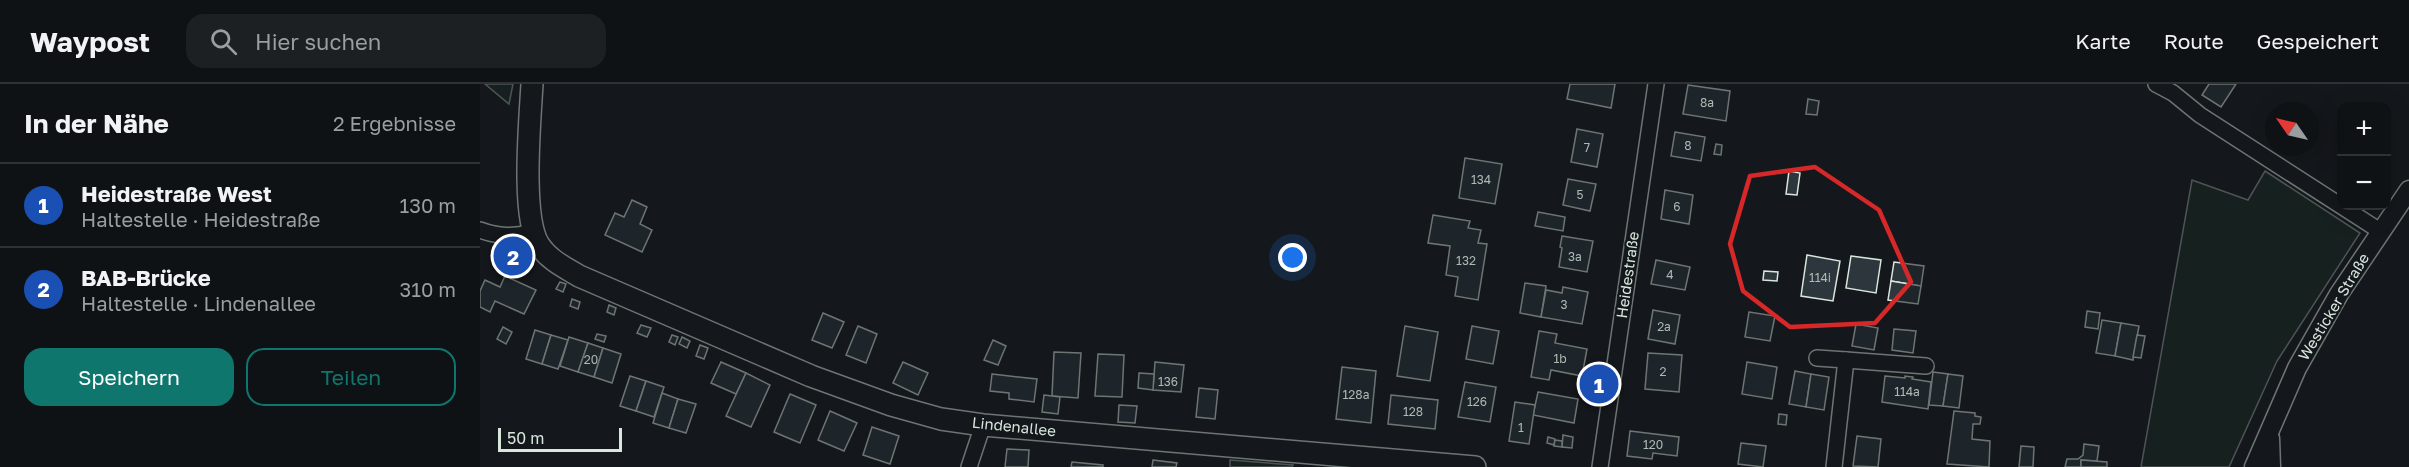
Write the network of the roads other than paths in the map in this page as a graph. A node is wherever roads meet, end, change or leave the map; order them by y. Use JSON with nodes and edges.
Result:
{"nodes":[{"id":1,"x":532,"y":84,"type":"edge"},
{"id":2,"x":1656,"y":84,"type":"edge"},
{"id":3,"x":2156,"y":84,"type":"edge"},
{"id":4,"x":2409,"y":190,"type":"edge"},
{"id":5,"x":480,"y":230,"type":"edge"},
{"id":6,"x":2380,"y":231,"type":"junction"},
{"id":7,"x":533,"y":232,"type":"junction"},
{"id":8,"x":1817,"y":358,"type":"dead end"},
{"id":9,"x":1846,"y":360,"type":"junction"},
{"id":10,"x":1926,"y":366,"type":"dead end"},
{"id":11,"x":982,"y":425,"type":"junction"},
{"id":12,"x":2270,"y":430,"type":"junction"},
{"id":13,"x":969,"y":467,"type":"edge"},
{"id":14,"x":1475,"y":467,"type":"edge"},
{"id":15,"x":1600,"y":467,"type":"edge"},
{"id":16,"x":1834,"y":467,"type":"edge"},
{"id":17,"x":2254,"y":467,"type":"edge"},
{"id":18,"x":2271,"y":467,"type":"edge"}],
"edges":[{"from":1,"to":7,"type":"main road"},
{"from":2,"to":15,"type":"street","name":"Heidestraße"},
{"from":3,"to":6,"type":"street"},
{"from":4,"to":6,"type":"street","name":"Westicker Straße"},
{"from":5,"to":7,"type":"street"},
{"from":6,"to":12,"type":"street","name":"Westicker Straße"},
{"from":7,"to":11,"type":"main road","name":"Lindenallee"},
{"from":8,"to":9,"type":"street"},
{"from":9,"to":10,"type":"street"},
{"from":9,"to":16,"type":"street"},
{"from":11,"to":13,"type":"street"},
{"from":11,"to":14,"type":"main road","name":"Lindenallee"},
{"from":12,"to":17,"type":"street","name":"Westicker Straße"},
{"from":12,"to":18,"type":"street","name":"Westicker Straße"}]}
